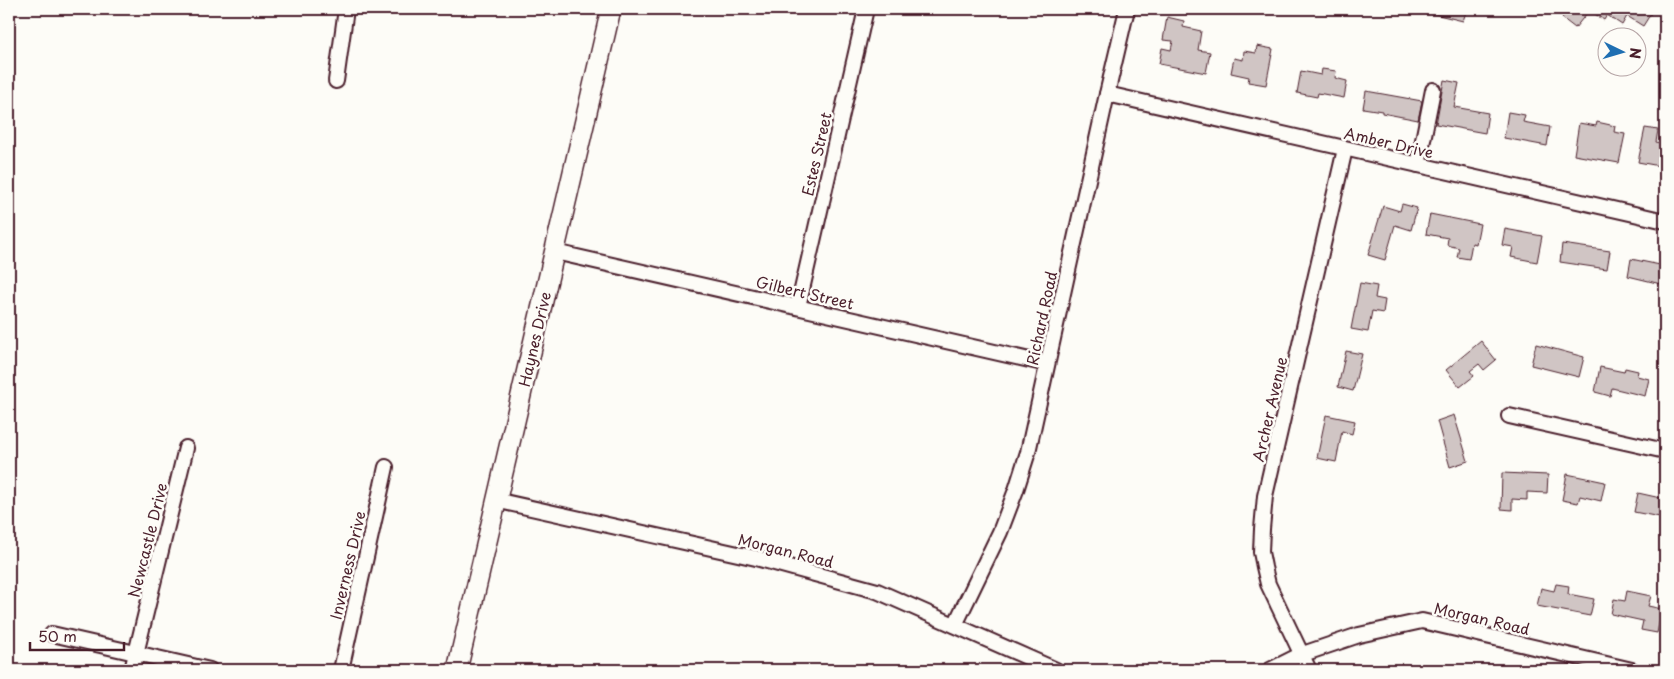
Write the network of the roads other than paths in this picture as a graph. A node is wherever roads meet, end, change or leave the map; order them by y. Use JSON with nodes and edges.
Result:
{"nodes":[{"id":1,"x":346,"y":9,"type":"edge"},
{"id":2,"x":611,"y":9,"type":"edge"},
{"id":3,"x":866,"y":9,"type":"edge"},
{"id":4,"x":1128,"y":9,"type":"edge"},
{"id":5,"x":336,"y":81,"type":"dead end"},
{"id":6,"x":1433,"y":90,"type":"dead end"},
{"id":7,"x":1106,"y":94,"type":"junction"},
{"id":8,"x":1345,"y":149,"type":"junction"},
{"id":9,"x":1418,"y":165,"type":"junction"},
{"id":10,"x":1665,"y":221,"type":"edge"},
{"id":11,"x":555,"y":252,"type":"junction"},
{"id":12,"x":798,"y":307,"type":"junction"},
{"id":13,"x":1047,"y":364,"type":"junction"},
{"id":14,"x":1509,"y":416,"type":"dead end"},
{"id":15,"x":186,"y":448,"type":"dead end"},
{"id":16,"x":1665,"y":451,"type":"edge"},
{"id":17,"x":386,"y":467,"type":"dead end"},
{"id":18,"x":495,"y":500,"type":"junction"},
{"id":19,"x":955,"y":624,"type":"junction"},
{"id":20,"x":52,"y":634,"type":"dead end"},
{"id":21,"x":136,"y":652,"type":"junction"},
{"id":22,"x":1300,"y":655,"type":"junction"},
{"id":23,"x":132,"y":670,"type":"edge"},
{"id":24,"x":210,"y":670,"type":"edge"},
{"id":25,"x":340,"y":670,"type":"edge"},
{"id":26,"x":457,"y":670,"type":"edge"},
{"id":27,"x":1056,"y":670,"type":"edge"},
{"id":28,"x":1270,"y":670,"type":"edge"},
{"id":29,"x":1308,"y":670,"type":"edge"},
{"id":30,"x":1632,"y":670,"type":"edge"}],
"edges":[{"from":1,"to":5,"type":"street"},
{"from":2,"to":11,"type":"street","name":"Haynes Drive"},
{"from":3,"to":12,"type":"street","name":"Estes Street"},
{"from":4,"to":7,"type":"street","name":"Richard Road"},
{"from":6,"to":9,"type":"street"},
{"from":7,"to":8,"type":"street","name":"Amber Drive"},
{"from":7,"to":13,"type":"street","name":"Richard Road"},
{"from":8,"to":9,"type":"street","name":"Amber Drive"},
{"from":8,"to":22,"type":"street","name":"Archer Avenue"},
{"from":9,"to":10,"type":"street","name":"Amber Drive"},
{"from":11,"to":12,"type":"street","name":"Gilbert Street"},
{"from":11,"to":18,"type":"street","name":"Haynes Drive"},
{"from":12,"to":13,"type":"street","name":"Gilbert Street"},
{"from":13,"to":19,"type":"street","name":"Richard Road"},
{"from":14,"to":16,"type":"street"},
{"from":15,"to":21,"type":"street","name":"Newcastle Drive"},
{"from":17,"to":25,"type":"street","name":"Inverness Drive"},
{"from":18,"to":19,"type":"street","name":"Morgan Road"},
{"from":18,"to":26,"type":"street","name":"Haynes Drive"},
{"from":19,"to":27,"type":"street","name":"Morgan Road"},
{"from":20,"to":21,"type":"street"},
{"from":21,"to":23,"type":"street","name":"Newcastle Drive"},
{"from":21,"to":24,"type":"street"},
{"from":22,"to":28,"type":"street","name":"Morgan Road"},
{"from":22,"to":29,"type":"street","name":"Archer Avenue"},
{"from":22,"to":30,"type":"street","name":"Morgan Road"}]}
